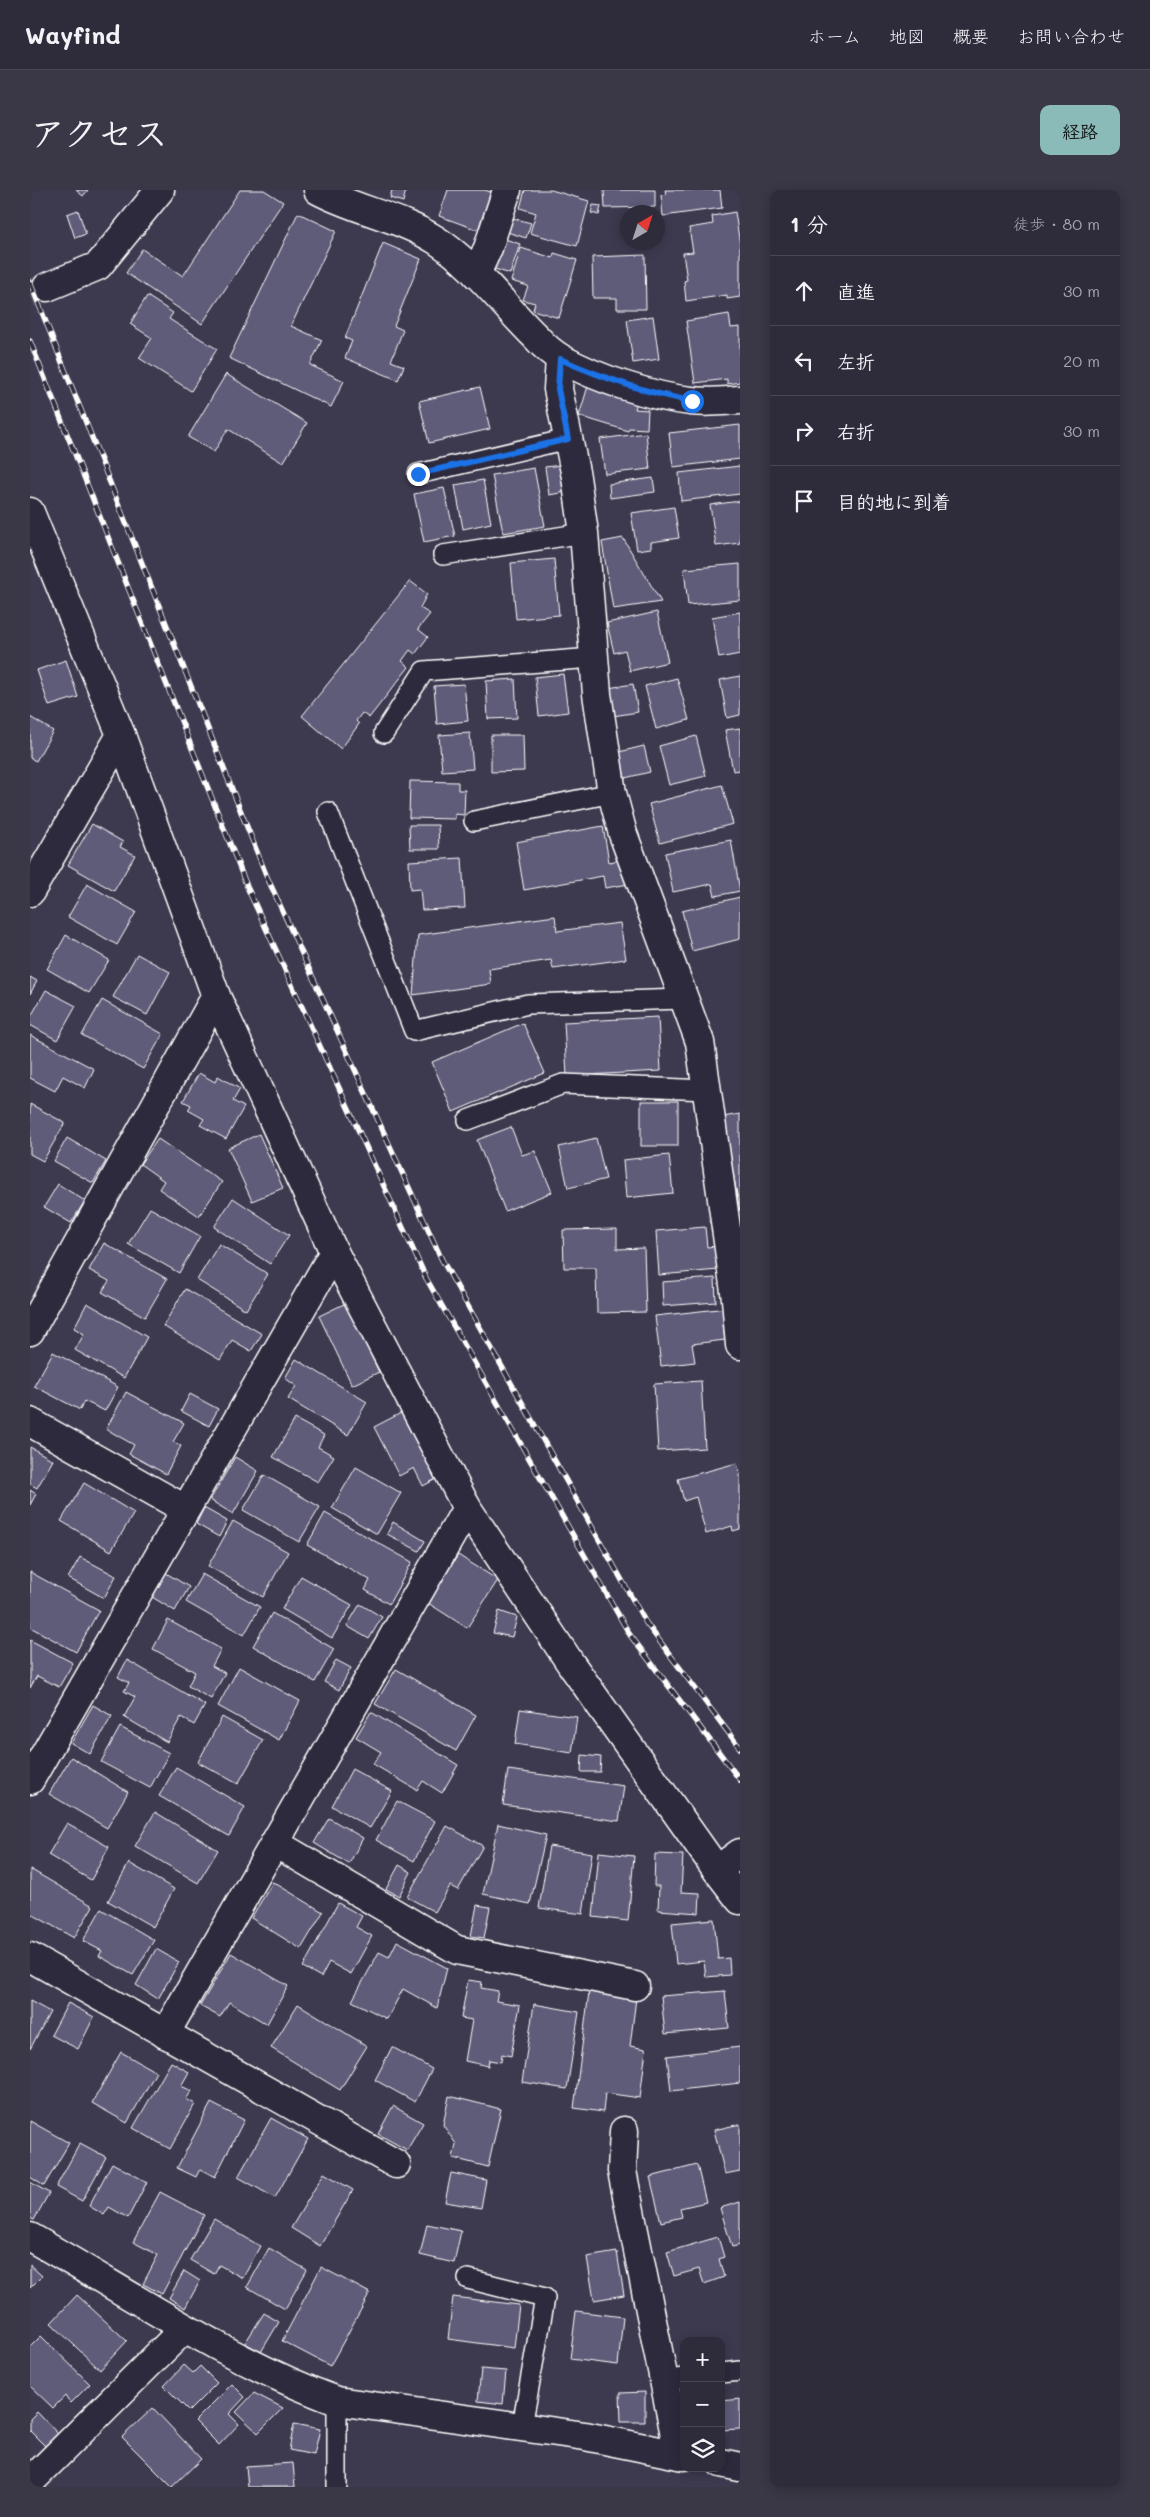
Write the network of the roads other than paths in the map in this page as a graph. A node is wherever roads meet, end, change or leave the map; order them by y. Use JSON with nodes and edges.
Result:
{"nodes":[{"id":1,"x":160,"y":190,"type":"edge"},
{"id":2,"x":318,"y":190,"type":"edge"},
{"id":3,"x":507,"y":190,"type":"edge"},
{"id":4,"x":476,"y":274,"type":"junction"},
{"id":5,"x":47,"y":287,"type":"tunnel mouth"},
{"id":6,"x":560,"y":359,"type":"junction"},
{"id":7,"x":740,"y":400,"type":"edge"},
{"id":8,"x":568,"y":439,"type":"junction"},
{"id":9,"x":418,"y":474,"type":"dead end"},
{"id":10,"x":30,"y":512,"type":"edge"},
{"id":11,"x":584,"y":533,"type":"junction"},
{"id":12,"x":443,"y":555,"type":"dead end"},
{"id":13,"x":593,"y":658,"type":"junction"},
{"id":14,"x":384,"y":733,"type":"dead end"},
{"id":15,"x":121,"y":735,"type":"junction"},
{"id":16,"x":612,"y":792,"type":"junction"},
{"id":17,"x":328,"y":812,"type":"dead end"},
{"id":18,"x":474,"y":821,"type":"dead end"},
{"id":19,"x":30,"y":892,"type":"edge"},
{"id":20,"x":216,"y":996,"type":"junction"},
{"id":21,"x":683,"y":999,"type":"junction"},
{"id":22,"x":707,"y":1090,"type":"junction"},
{"id":23,"x":468,"y":1120,"type":"dead end"},
{"id":24,"x":334,"y":1252,"type":"junction"},
{"id":25,"x":30,"y":1330,"type":"edge"},
{"id":26,"x":740,"y":1345,"type":"edge"},
{"id":27,"x":30,"y":1422,"type":"edge"},
{"id":28,"x":467,"y":1508,"type":"junction"},
{"id":29,"x":186,"y":1509,"type":"junction"},
{"id":30,"x":30,"y":1780,"type":"edge"},
{"id":31,"x":275,"y":1843,"type":"junction"},
{"id":32,"x":740,"y":1853,"type":"edge"},
{"id":33,"x":717,"y":1870,"type":"junction"},
{"id":34,"x":740,"y":1900,"type":"edge"},
{"id":35,"x":30,"y":1957,"type":"edge"},
{"id":36,"x":635,"y":1986,"type":"dead end"},
{"id":37,"x":165,"y":2034,"type":"junction"},
{"id":38,"x":624,"y":2131,"type":"dead end"},
{"id":39,"x":396,"y":2164,"type":"dead end"},
{"id":40,"x":30,"y":2237,"type":"edge"},
{"id":41,"x":468,"y":2279,"type":"dead end"},
{"id":42,"x":184,"y":2329,"type":"junction"},
{"id":43,"x":740,"y":2370,"type":"edge"},
{"id":44,"x":725,"y":2372,"type":"edge"},
{"id":45,"x":674,"y":2379,"type":"edge"},
{"id":46,"x":337,"y":2401,"type":"junction"},
{"id":47,"x":522,"y":2426,"type":"junction"},
{"id":48,"x":680,"y":2445,"type":"edge"},
{"id":49,"x":680,"y":2456,"type":"edge"},
{"id":50,"x":725,"y":2464,"type":"edge"},
{"id":51,"x":740,"y":2467,"type":"edge"},
{"id":52,"x":30,"y":2482,"type":"edge"},
{"id":53,"x":337,"y":2487,"type":"edge"}],
"edges":[{"from":1,"to":5,"type":"street"},
{"from":2,"to":4,"type":"street"},
{"from":3,"to":4,"type":"street"},
{"from":4,"to":6,"type":"street"},
{"from":6,"to":7,"type":"street"},
{"from":6,"to":8,"type":"street"},
{"from":8,"to":9,"type":"lane"},
{"from":8,"to":11,"type":"street"},
{"from":10,"to":15,"type":"street"},
{"from":11,"to":12,"type":"lane"},
{"from":11,"to":13,"type":"street"},
{"from":13,"to":14,"type":"lane"},
{"from":13,"to":16,"type":"street"},
{"from":15,"to":19,"type":"street"},
{"from":15,"to":20,"type":"street"},
{"from":16,"to":18,"type":"lane"},
{"from":16,"to":21,"type":"street"},
{"from":17,"to":21,"type":"lane"},
{"from":20,"to":24,"type":"street"},
{"from":20,"to":25,"type":"street"},
{"from":21,"to":22,"type":"street"},
{"from":22,"to":23,"type":"lane"},
{"from":22,"to":26,"type":"street"},
{"from":24,"to":28,"type":"street"},
{"from":24,"to":29,"type":"street"},
{"from":27,"to":29,"type":"street"},
{"from":28,"to":31,"type":"street"},
{"from":28,"to":33,"type":"street"},
{"from":29,"to":30,"type":"street"},
{"from":31,"to":36,"type":"street"},
{"from":31,"to":37,"type":"street"},
{"from":32,"to":33,"type":"street"},
{"from":33,"to":34,"type":"street"},
{"from":35,"to":37,"type":"street"},
{"from":37,"to":39,"type":"street"},
{"from":38,"to":45,"type":"street"},
{"from":40,"to":42,"type":"street"},
{"from":41,"to":47,"type":"lane"},
{"from":42,"to":46,"type":"street"},
{"from":42,"to":52,"type":"street"},
{"from":43,"to":44,"type":"lane"},
{"from":45,"to":48,"type":"street"},
{"from":46,"to":47,"type":"street"},
{"from":46,"to":53,"type":"lane"},
{"from":47,"to":49,"type":"street"},
{"from":50,"to":51,"type":"street"}]}
